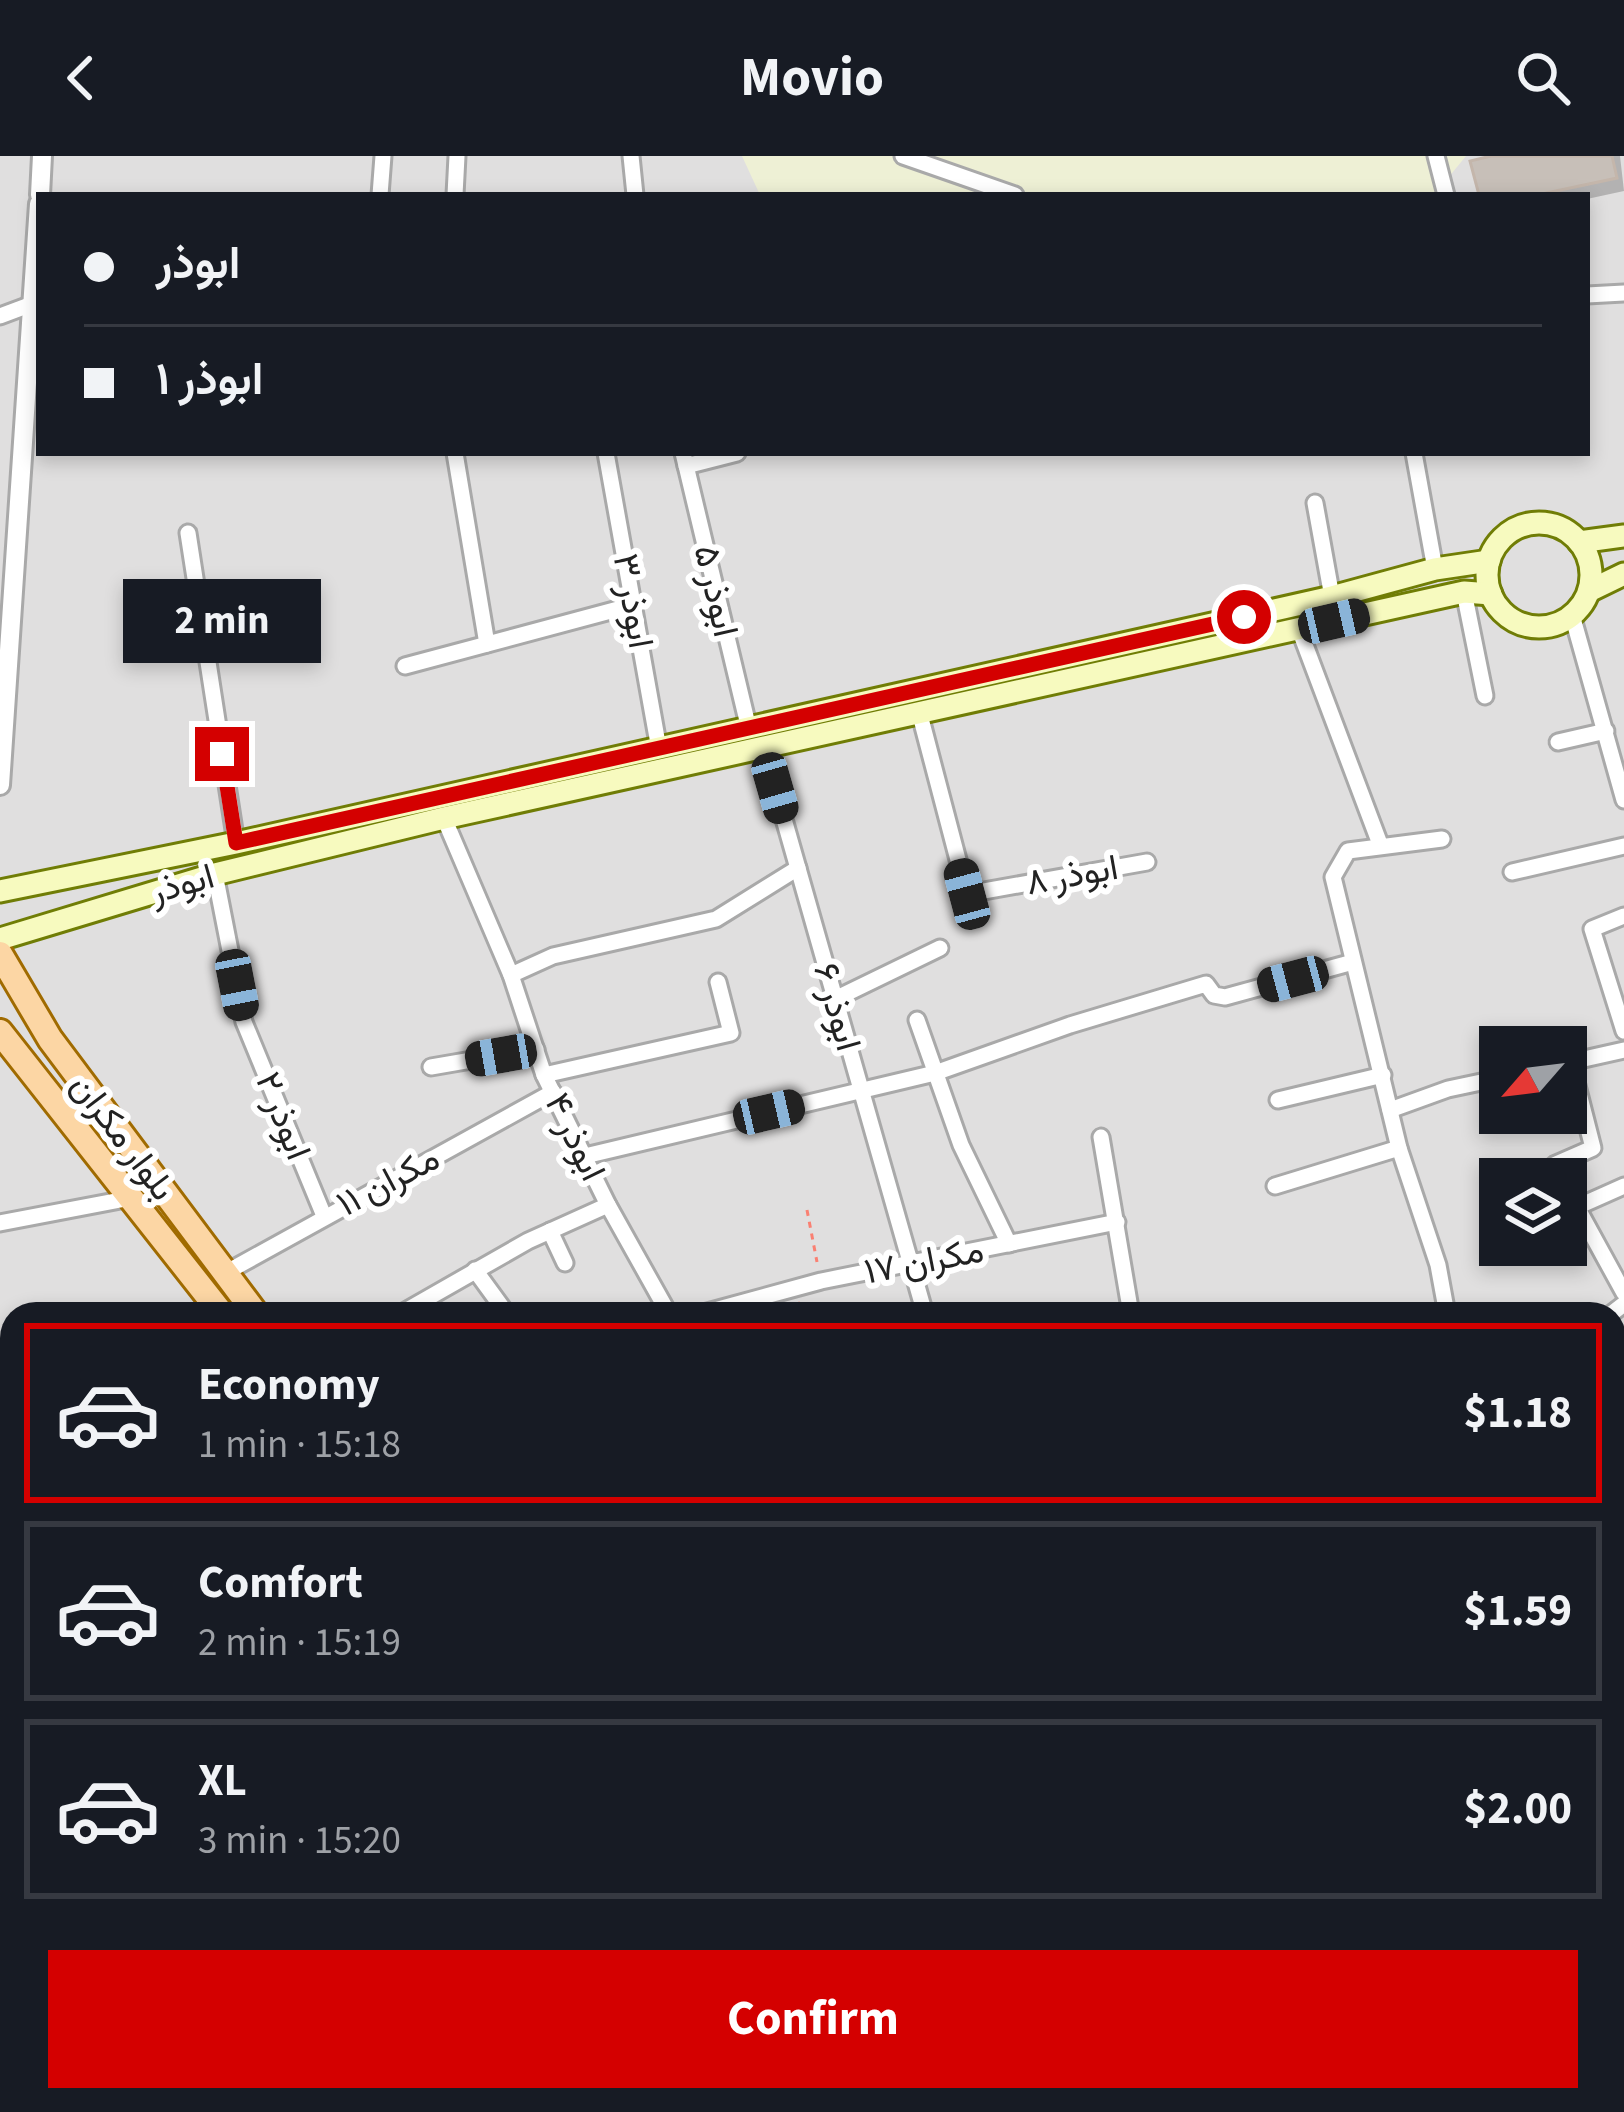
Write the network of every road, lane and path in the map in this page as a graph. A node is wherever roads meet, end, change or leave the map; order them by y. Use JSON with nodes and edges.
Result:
{"nodes":[{"id":1,"x":42,"y":156,"type":"edge"},
{"id":2,"x":383,"y":156,"type":"edge"},
{"id":3,"x":457,"y":156,"type":"edge"},
{"id":4,"x":631,"y":156,"type":"edge"},
{"id":5,"x":903,"y":156,"type":"edge"},
{"id":6,"x":1436,"y":156,"type":"edge"},
{"id":7,"x":40,"y":192,"type":"edge"},
{"id":8,"x":380,"y":192,"type":"edge"},
{"id":9,"x":455,"y":192,"type":"edge"},
{"id":10,"x":635,"y":192,"type":"edge"},
{"id":11,"x":1006,"y":192,"type":"edge"},
{"id":12,"x":1445,"y":192,"type":"edge"},
{"id":13,"x":36,"y":247,"type":"edge"},
{"id":14,"x":1624,"y":293,"type":"edge"},
{"id":15,"x":1590,"y":295,"type":"edge"},
{"id":16,"x":32,"y":304,"type":"junction"},
{"id":17,"x":0,"y":316,"type":"edge"},
{"id":18,"x":456,"y":456,"type":"edge"},
{"id":19,"x":607,"y":456,"type":"edge"},
{"id":20,"x":1415,"y":456,"type":"edge"},
{"id":21,"x":685,"y":459,"type":"edge"},
{"id":22,"x":1315,"y":503,"type":"dead end"},
{"id":23,"x":188,"y":533,"type":"dead end"},
{"id":24,"x":1624,"y":536,"type":"edge"},
{"id":25,"x":1579,"y":542,"type":"junction"},
{"id":26,"x":1489,"y":561,"type":"junction"},
{"id":27,"x":1435,"y":569,"type":"junction"},
{"id":28,"x":1624,"y":574,"type":"edge"},
{"id":29,"x":1588,"y":591,"type":"junction"},
{"id":30,"x":1463,"y":592,"type":"junction"},
{"id":31,"x":1491,"y":595,"type":"junction"},
{"id":32,"x":1332,"y":597,"type":"junction"},
{"id":33,"x":634,"y":605,"type":"junction"},
{"id":34,"x":1572,"y":615,"type":"junction"},
{"id":35,"x":1299,"y":629,"type":"junction"},
{"id":36,"x":487,"y":644,"type":"junction"},
{"id":37,"x":406,"y":666,"type":"dead end"},
{"id":38,"x":1486,"y":696,"type":"dead end"},
{"id":39,"x":920,"y":715,"type":"junction"},
{"id":40,"x":749,"y":729,"type":"junction"},
{"id":41,"x":1606,"y":731,"type":"junction"},
{"id":42,"x":1558,"y":742,"type":"dead end"},
{"id":43,"x":764,"y":748,"type":"junction"},
{"id":44,"x":659,"y":749,"type":"junction"},
{"id":45,"x":0,"y":785,"type":"edge"},
{"id":46,"x":1623,"y":793,"type":"edge"},
{"id":47,"x":444,"y":818,"type":"junction"},
{"id":48,"x":309,"y":826,"type":"junction"},
{"id":49,"x":1442,"y":839,"type":"dead end"},
{"id":50,"x":236,"y":843,"type":"junction"},
{"id":51,"x":1380,"y":844,"type":"junction"},
{"id":52,"x":1624,"y":846,"type":"edge"},
{"id":53,"x":314,"y":850,"type":"junction"},
{"id":54,"x":1147,"y":862,"type":"dead end"},
{"id":55,"x":798,"y":868,"type":"junction"},
{"id":56,"x":1512,"y":872,"type":"dead end"},
{"id":57,"x":215,"y":874,"type":"junction"},
{"id":58,"x":0,"y":891,"type":"edge"},
{"id":59,"x":1624,"y":916,"type":"edge"},
{"id":60,"x":0,"y":939,"type":"edge"},
{"id":61,"x":940,"y":948,"type":"dead end"},
{"id":62,"x":0,"y":954,"type":"edge"},
{"id":63,"x":1353,"y":962,"type":"junction"},
{"id":64,"x":511,"y":974,"type":"junction"},
{"id":65,"x":718,"y":982,"type":"dead end"},
{"id":66,"x":835,"y":999,"type":"junction"},
{"id":67,"x":917,"y":1020,"type":"dead end"},
{"id":68,"x":1624,"y":1031,"type":"edge"},
{"id":69,"x":0,"y":1032,"type":"edge"},
{"id":70,"x":536,"y":1049,"type":"junction"},
{"id":71,"x":1624,"y":1050,"type":"edge"},
{"id":72,"x":1587,"y":1059,"type":"edge"},
{"id":73,"x":431,"y":1067,"type":"dead end"},
{"id":74,"x":935,"y":1073,"type":"junction"},
{"id":75,"x":544,"y":1075,"type":"junction"},
{"id":76,"x":1383,"y":1075,"type":"junction"},
{"id":77,"x":1479,"y":1082,"type":"edge"},
{"id":78,"x":861,"y":1090,"type":"junction"},
{"id":79,"x":553,"y":1092,"type":"junction"},
{"id":80,"x":1279,"y":1100,"type":"dead end"},
{"id":81,"x":1390,"y":1110,"type":"junction"},
{"id":82,"x":1587,"y":1127,"type":"edge"},
{"id":83,"x":1101,"y":1137,"type":"dead end"},
{"id":84,"x":1399,"y":1148,"type":"junction"},
{"id":85,"x":585,"y":1156,"type":"junction"},
{"id":86,"x":1570,"y":1158,"type":"edge"},
{"id":87,"x":1275,"y":1186,"type":"dead end"},
{"id":88,"x":1624,"y":1186,"type":"edge"},
{"id":89,"x":130,"y":1198,"type":"junction"},
{"id":90,"x":1587,"y":1203,"type":"edge"},
{"id":91,"x":608,"y":1205,"type":"junction"},
{"id":92,"x":807,"y":1210,"type":"dead end"},
{"id":93,"x":324,"y":1216,"type":"junction"},
{"id":94,"x":1117,"y":1222,"type":"junction"},
{"id":95,"x":0,"y":1223,"type":"edge"},
{"id":96,"x":1587,"y":1225,"type":"edge"},
{"id":97,"x":550,"y":1231,"type":"junction"},
{"id":98,"x":1009,"y":1244,"type":"junction"},
{"id":99,"x":565,"y":1263,"type":"dead end"},
{"id":100,"x":911,"y":1264,"type":"junction"},
{"id":101,"x":476,"y":1270,"type":"junction"},
{"id":102,"x":225,"y":1273,"type":"junction"},
{"id":103,"x":821,"y":1281,"type":"junction"},
{"id":104,"x":1624,"y":1293,"type":"edge"},
{"id":105,"x":212,"y":1302,"type":"edge"},
{"id":106,"x":247,"y":1302,"type":"edge"},
{"id":107,"x":421,"y":1302,"type":"edge"},
{"id":108,"x":499,"y":1302,"type":"edge"},
{"id":109,"x":661,"y":1302,"type":"edge"},
{"id":110,"x":744,"y":1302,"type":"edge"},
{"id":111,"x":922,"y":1302,"type":"edge"},
{"id":112,"x":1129,"y":1302,"type":"edge"},
{"id":113,"x":1445,"y":1302,"type":"edge"}],
"edges":[{"from":1,"to":7,"type":"street"},
{"from":2,"to":8,"type":"street"},
{"from":3,"to":9,"type":"street"},
{"from":4,"to":10,"type":"street"},
{"from":5,"to":11,"type":"street"},
{"from":6,"to":12,"type":"street"},
{"from":13,"to":16,"type":"street"},
{"from":14,"to":15,"type":"street"},
{"from":16,"to":17,"type":"street"},
{"from":16,"to":45,"type":"street"},
{"from":18,"to":36,"type":"street"},
{"from":19,"to":33,"type":"street","name":"ابوذر ۳"},
{"from":20,"to":27,"type":"street"},
{"from":21,"to":40,"type":"street","name":"ابوذر ۵"},
{"from":22,"to":32,"type":"street"},
{"from":23,"to":50,"type":"street"},
{"from":24,"to":25,"type":"main road"},
{"from":25,"to":26,"type":"main road"},
{"from":25,"to":29,"type":"main road"},
{"from":26,"to":27,"type":"main road","name":"ابوذر"},
{"from":26,"to":31,"type":"main road"},
{"from":27,"to":32,"type":"main road","name":"ابوذر"},
{"from":28,"to":29,"type":"main road"},
{"from":29,"to":34,"type":"main road"},
{"from":30,"to":31,"type":"main road","name":"ابوذر"},
{"from":30,"to":35,"type":"main road","name":"ابوذر"},
{"from":30,"to":38,"type":"street"},
{"from":31,"to":34,"type":"main road"},
{"from":32,"to":40,"type":"main road","name":"ابوذر"},
{"from":33,"to":36,"type":"street"},
{"from":33,"to":44,"type":"street","name":"ابوذر ۳"},
{"from":34,"to":41,"type":"street"},
{"from":35,"to":39,"type":"main road","name":"ابوذر"},
{"from":35,"to":51,"type":"street"},
{"from":36,"to":37,"type":"street"},
{"from":39,"to":43,"type":"main road","name":"ابوذر"},
{"from":39,"to":54,"type":"street","name":"ابوذر ۸"},
{"from":40,"to":44,"type":"main road","name":"ابوذر"},
{"from":41,"to":42,"type":"street"},
{"from":41,"to":46,"type":"street"},
{"from":43,"to":47,"type":"main road","name":"ابوذر"},
{"from":43,"to":55,"type":"street","name":"ابوذر ۶"},
{"from":44,"to":48,"type":"main road","name":"ابوذر"},
{"from":47,"to":53,"type":"main road","name":"ابوذر"},
{"from":47,"to":64,"type":"street","name":"ابوذر ۴"},
{"from":48,"to":50,"type":"main road","name":"ابوذر"},
{"from":48,"to":53,"type":"main road"},
{"from":49,"to":51,"type":"street"},
{"from":50,"to":58,"type":"main road","name":"ابوذر"},
{"from":51,"to":63,"type":"street"},
{"from":52,"to":56,"type":"street"},
{"from":53,"to":57,"type":"main road","name":"ابوذر"},
{"from":55,"to":64,"type":"street"},
{"from":55,"to":66,"type":"street","name":"ابوذر ۶"},
{"from":57,"to":60,"type":"main road","name":"ابوذر"},
{"from":57,"to":93,"type":"street","name":"ابوذر ۲"},
{"from":59,"to":68,"type":"street"},
{"from":61,"to":66,"type":"street"},
{"from":62,"to":102,"type":"main road","name":"بلوار مکران"},
{"from":63,"to":74,"type":"street"},
{"from":63,"to":76,"type":"street"},
{"from":64,"to":70,"type":"street","name":"ابوذر ۴"},
{"from":65,"to":75,"type":"street"},
{"from":66,"to":78,"type":"street","name":"ابوذر ۶"},
{"from":67,"to":74,"type":"street"},
{"from":69,"to":89,"type":"main road"},
{"from":70,"to":73,"type":"street"},
{"from":70,"to":75,"type":"street","name":"ابوذر ۴"},
{"from":71,"to":72,"type":"street"},
{"from":74,"to":78,"type":"street"},
{"from":74,"to":98,"type":"street"},
{"from":75,"to":79,"type":"street","name":"ابوذر ۴"},
{"from":76,"to":80,"type":"street"},
{"from":76,"to":81,"type":"street"},
{"from":77,"to":81,"type":"street"},
{"from":78,"to":85,"type":"street"},
{"from":78,"to":100,"type":"street","name":"ابوذر ۶"},
{"from":79,"to":85,"type":"street","name":"ابوذر ۴"},
{"from":79,"to":93,"type":"street","name":"مکران ۱۱"},
{"from":81,"to":84,"type":"street"},
{"from":82,"to":86,"type":"street"},
{"from":83,"to":94,"type":"street"},
{"from":84,"to":87,"type":"street"},
{"from":84,"to":113,"type":"street"},
{"from":85,"to":91,"type":"street","name":"ابوذر ۴"},
{"from":88,"to":90,"type":"street"},
{"from":89,"to":95,"type":"street"},
{"from":89,"to":105,"type":"main road"},
{"from":91,"to":97,"type":"street"},
{"from":91,"to":109,"type":"street","name":"ابوذر ۴"},
{"from":92,"to":103,"type":"path"},
{"from":93,"to":102,"type":"street","name":"مکران ۱۱"},
{"from":94,"to":98,"type":"street","name":"مکران ۱۷"},
{"from":94,"to":112,"type":"street"},
{"from":96,"to":104,"type":"street"},
{"from":97,"to":99,"type":"street"},
{"from":97,"to":101,"type":"street"},
{"from":98,"to":100,"type":"street","name":"مکران ۱۷"},
{"from":100,"to":103,"type":"street","name":"مکران ۱۷"},
{"from":100,"to":111,"type":"street","name":"ابوذر ۶"},
{"from":101,"to":107,"type":"street"},
{"from":101,"to":108,"type":"street"},
{"from":102,"to":106,"type":"main road","name":"بلوار مکران"},
{"from":103,"to":110,"type":"street","name":"مکران ۱۷"}]}
